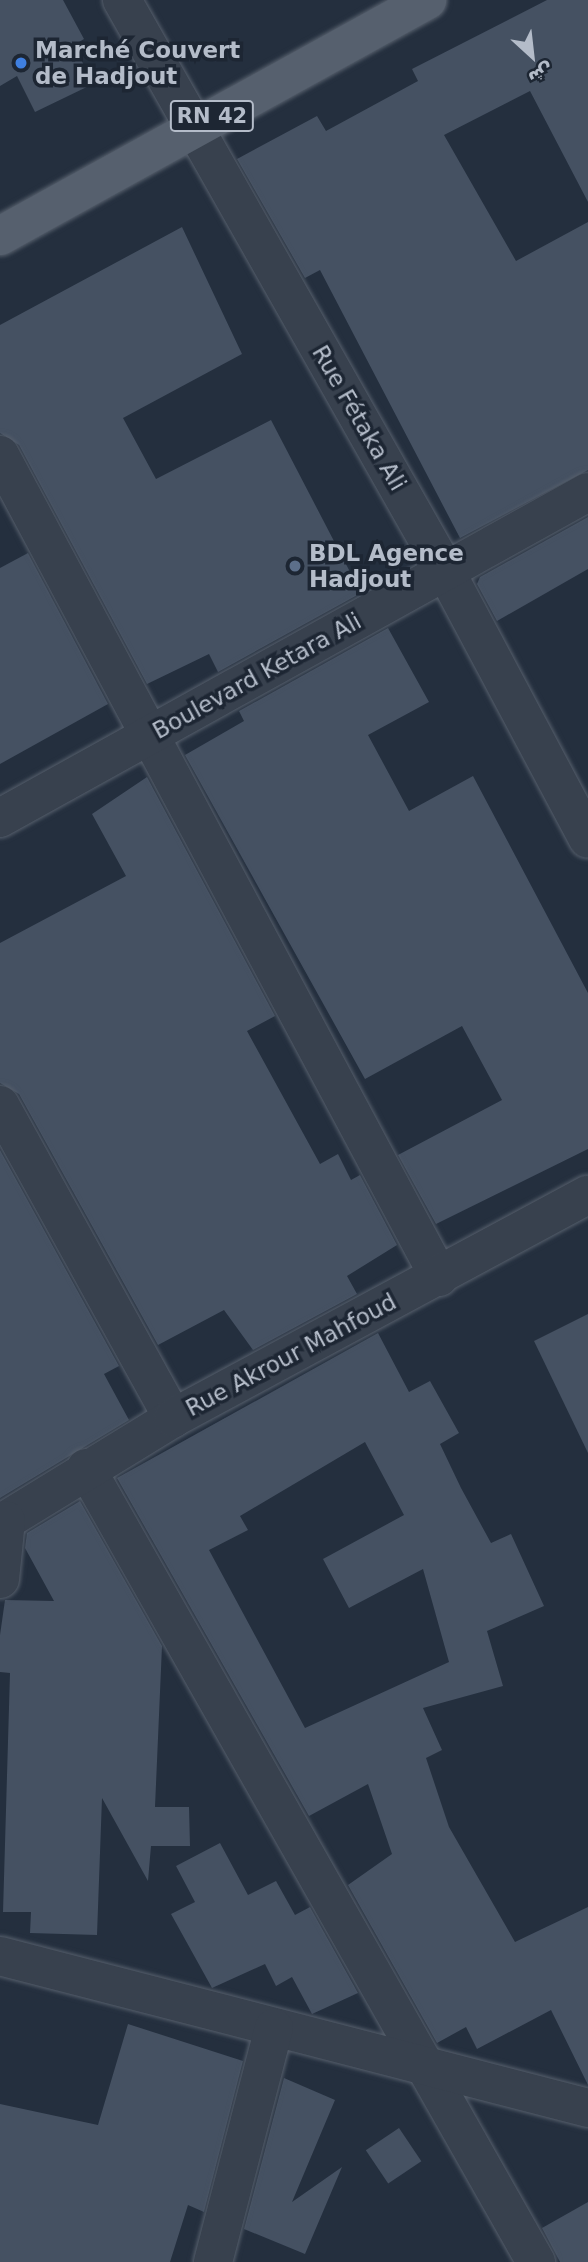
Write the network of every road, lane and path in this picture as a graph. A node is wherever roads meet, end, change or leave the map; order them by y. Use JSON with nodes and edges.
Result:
{"nodes":[{"id":1,"x":122,"y":0,"type":"edge"},
{"id":2,"x":427,"y":0,"type":"edge"},
{"id":3,"x":194,"y":125,"type":"junction"},
{"id":4,"x":0,"y":236,"type":"edge"},
{"id":5,"x":0,"y":455,"type":"edge"},
{"id":6,"x":588,"y":492,"type":"edge"},
{"id":7,"x":446,"y":572,"type":"junction"},
{"id":8,"x":153,"y":733,"type":"junction"},
{"id":9,"x":0,"y":818,"type":"edge"},
{"id":10,"x":588,"y":839,"type":"edge"},
{"id":11,"x":0,"y":1105,"type":"edge"},
{"id":12,"x":588,"y":1195,"type":"edge"},
{"id":13,"x":439,"y":1277,"type":"junction"},
{"id":14,"x":173,"y":1418,"type":"junction"},
{"id":15,"x":86,"y":1468,"type":"junction"},
{"id":16,"x":3,"y":1522,"type":"edge"},
{"id":17,"x":0,"y":1578,"type":"edge"},
{"id":18,"x":0,"y":1956,"type":"edge"},
{"id":19,"x":274,"y":2028,"type":"junction"},
{"id":20,"x":427,"y":2062,"type":"junction"},
{"id":21,"x":588,"y":2108,"type":"edge"},
{"id":22,"x":213,"y":2262,"type":"edge"},
{"id":23,"x":537,"y":2262,"type":"edge"}],
"edges":[{"from":1,"to":3,"type":"street","name":"Rue Fétaka Ali"},
{"from":2,"to":3,"type":"main road","number":"RN 42"},
{"from":3,"to":4,"type":"main road","number":"RN 42"},
{"from":3,"to":7,"type":"street","name":"Rue Fétaka Ali"},
{"from":5,"to":8,"type":"street"},
{"from":6,"to":7,"type":"street","name":"Boulevard Ketara Ali"},
{"from":7,"to":8,"type":"street","name":"Boulevard Ketara Ali"},
{"from":7,"to":10,"type":"street","name":"Rue Fétaka Ali"},
{"from":8,"to":9,"type":"street","name":"Boulevard Ketara Ali"},
{"from":8,"to":13,"type":"street"},
{"from":11,"to":14,"type":"street"},
{"from":12,"to":13,"type":"street","name":"Rue Akrour Mahfoud"},
{"from":13,"to":14,"type":"street","name":"Rue Akrour Mahfoud"},
{"from":14,"to":15,"type":"street","name":"Rue Akrour Mahfoud"},
{"from":15,"to":16,"type":"street","name":"Rue Akrour Mahfoud"},
{"from":15,"to":20,"type":"street"},
{"from":16,"to":17,"type":"street"},
{"from":18,"to":19,"type":"street"},
{"from":19,"to":20,"type":"street"},
{"from":19,"to":22,"type":"street"},
{"from":20,"to":21,"type":"street"},
{"from":20,"to":23,"type":"street"}]}
